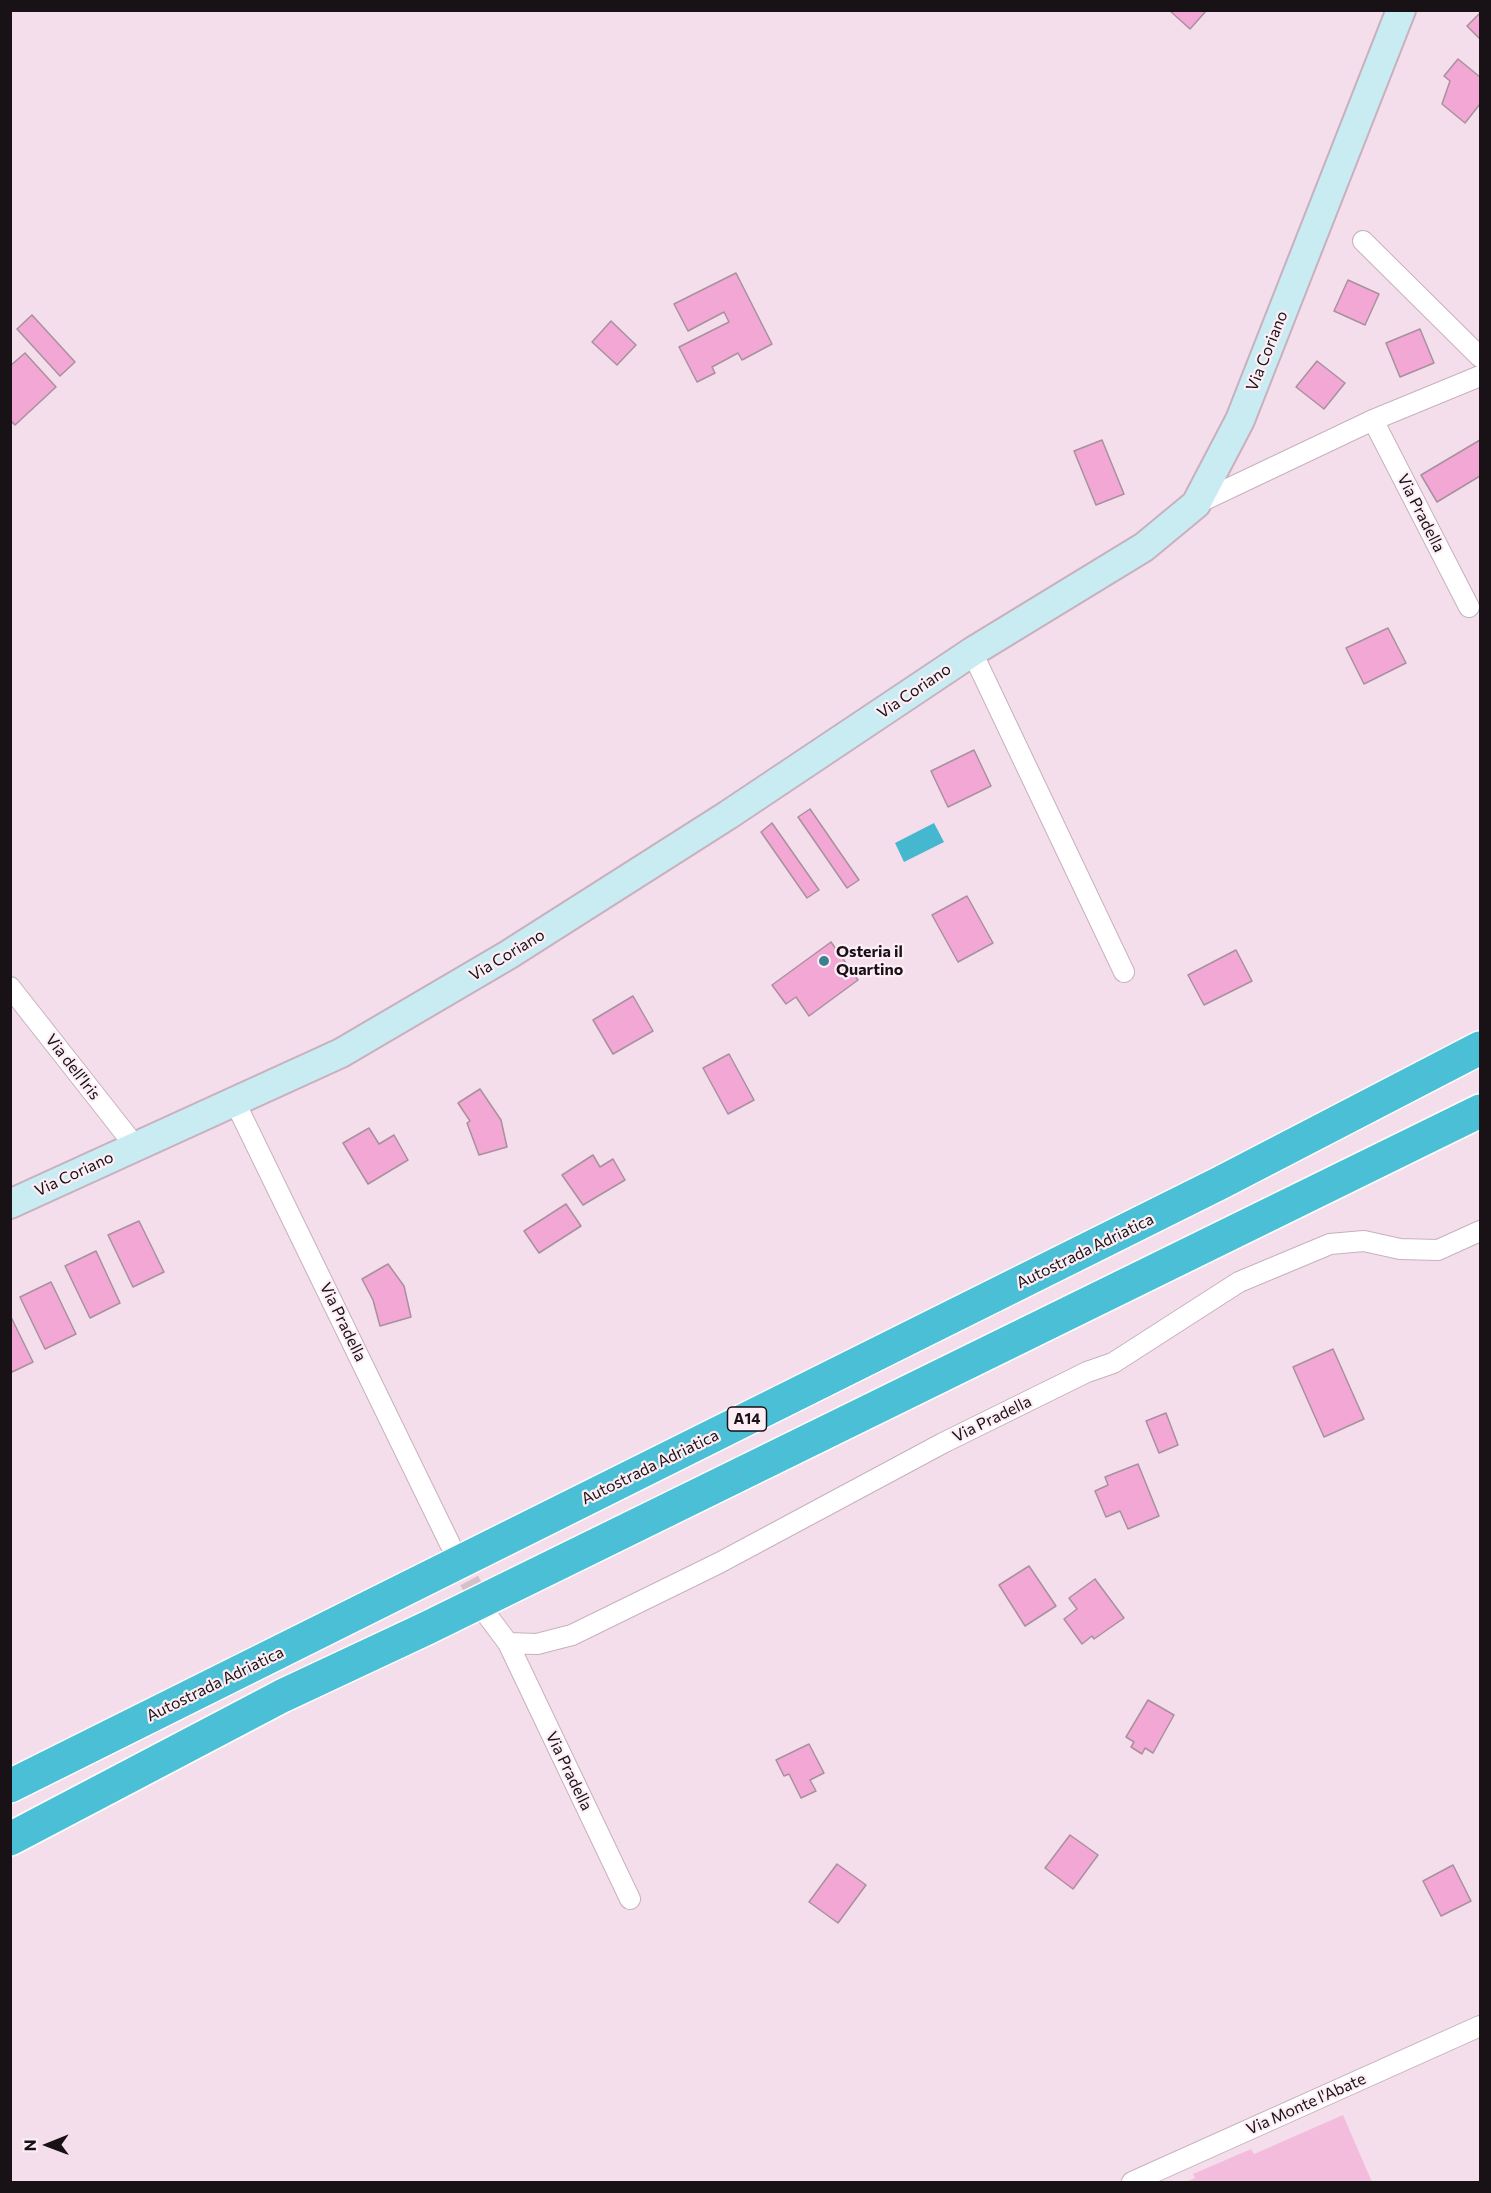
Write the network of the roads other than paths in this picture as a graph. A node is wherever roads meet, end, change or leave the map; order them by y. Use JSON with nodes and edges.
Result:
{"nodes":[{"id":1,"x":1401,"y":10,"type":"edge"},
{"id":2,"x":1364,"y":241,"type":"dead end"},
{"id":3,"x":1480,"y":357,"type":"edge"},
{"id":4,"x":1480,"y":376,"type":"edge"},
{"id":5,"x":1373,"y":420,"type":"junction"},
{"id":6,"x":1196,"y":504,"type":"junction"},
{"id":7,"x":1469,"y":607,"type":"dead end"},
{"id":8,"x":972,"y":652,"type":"junction"},
{"id":9,"x":1124,"y":972,"type":"dead end"},
{"id":10,"x":10,"y":987,"type":"edge"},
{"id":11,"x":1480,"y":1048,"type":"edge"},
{"id":12,"x":234,"y":1100,"type":"junction"},
{"id":13,"x":1480,"y":1111,"type":"edge"},
{"id":14,"x":135,"y":1146,"type":"junction"},
{"id":15,"x":10,"y":1204,"type":"edge"},
{"id":16,"x":1480,"y":1231,"type":"edge"},
{"id":17,"x":450,"y":1544,"type":"tunnel mouth"},
{"id":18,"x":487,"y":1615,"type":"tunnel mouth"},
{"id":19,"x":508,"y":1643,"type":"junction"},
{"id":20,"x":10,"y":1786,"type":"edge"},
{"id":21,"x":10,"y":1839,"type":"edge"},
{"id":22,"x":630,"y":1899,"type":"dead end"},
{"id":23,"x":1480,"y":2026,"type":"edge"},
{"id":24,"x":1132,"y":2182,"type":"edge"}],
"edges":[{"from":1,"to":6,"type":"main road","name":"Via Coriano"},
{"from":2,"to":3,"type":"street"},
{"from":4,"to":5,"type":"street"},
{"from":5,"to":6,"type":"street"},
{"from":5,"to":7,"type":"street","name":"Via Pradella"},
{"from":6,"to":8,"type":"main road","name":"Via Coriano"},
{"from":8,"to":9,"type":"street"},
{"from":8,"to":12,"type":"main road","name":"Via Coriano"},
{"from":10,"to":14,"type":"street","name":"Via dell'Iris"},
{"from":11,"to":20,"type":"highway","name":"Autostrada Adriatica","number":"A14"},
{"from":12,"to":14,"type":"main road","name":"Via Coriano"},
{"from":12,"to":17,"type":"street","name":"Via Pradella"},
{"from":13,"to":21,"type":"highway"},
{"from":14,"to":15,"type":"main road","name":"Via Coriano"},
{"from":16,"to":19,"type":"street","name":"Via Pradella"},
{"from":18,"to":19,"type":"street","name":"Via Pradella"},
{"from":19,"to":22,"type":"street","name":"Via Pradella"},
{"from":23,"to":24,"type":"street","name":"Via Monte l'Abate"}]}
